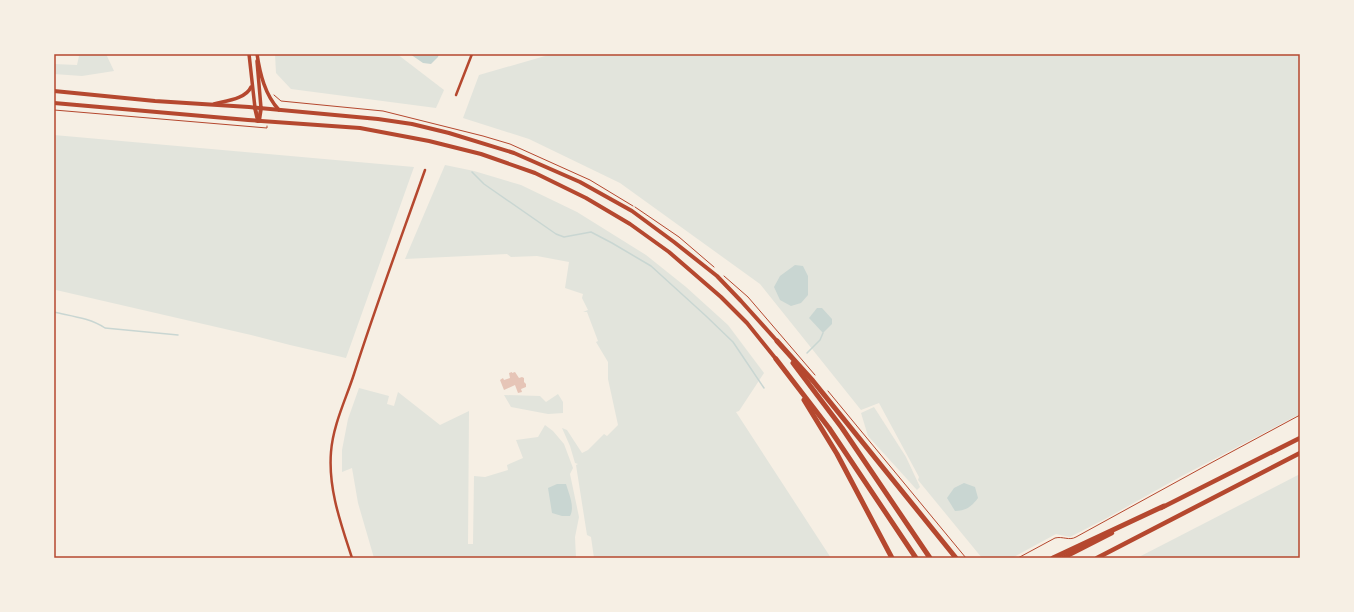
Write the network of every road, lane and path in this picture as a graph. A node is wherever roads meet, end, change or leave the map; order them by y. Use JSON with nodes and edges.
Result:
{"nodes":[{"id":1,"x":249,"y":54,"type":"edge"},
{"id":2,"x":257,"y":54,"type":"edge"},
{"id":3,"x":472,"y":54,"type":"edge"},
{"id":4,"x":251,"y":84,"type":"junction"},
{"id":5,"x":54,"y":91,"type":"edge"},
{"id":6,"x":274,"y":95,"type":"dead end"},
{"id":7,"x":456,"y":95,"type":"dead end"},
{"id":8,"x":54,"y":102,"type":"edge"},
{"id":9,"x":211,"y":105,"type":"junction"},
{"id":10,"x":255,"y":108,"type":"junction"},
{"id":11,"x":261,"y":108,"type":"junction"},
{"id":12,"x":54,"y":110,"type":"edge"},
{"id":13,"x":279,"y":110,"type":"junction"},
{"id":14,"x":259,"y":121,"type":"junction"},
{"id":15,"x":267,"y":128,"type":"dead end"},
{"id":16,"x":425,"y":170,"type":"dead end"},
{"id":17,"x":714,"y":267,"type":"dead end"},
{"id":18,"x":719,"y":272,"type":"dead end"},
{"id":19,"x":777,"y":342,"type":"junction"},
{"id":20,"x":776,"y":359,"type":"joint"},
{"id":21,"x":815,"y":375,"type":"dead end"},
{"id":22,"x":790,"y":376,"type":"junction"},
{"id":23,"x":825,"y":387,"type":"dead end"},
{"id":24,"x":1300,"y":415,"type":"edge"},
{"id":25,"x":1300,"y":438,"type":"edge"},
{"id":26,"x":1300,"y":453,"type":"edge"},
{"id":27,"x":1164,"y":506,"type":"junction"},
{"id":28,"x":352,"y":558,"type":"edge"},
{"id":29,"x":892,"y":558,"type":"edge"},
{"id":30,"x":916,"y":558,"type":"edge"},
{"id":31,"x":930,"y":558,"type":"edge"},
{"id":32,"x":956,"y":558,"type":"edge"},
{"id":33,"x":966,"y":558,"type":"edge"},
{"id":34,"x":1018,"y":558,"type":"edge"},
{"id":35,"x":1053,"y":558,"type":"edge"},
{"id":36,"x":1064,"y":558,"type":"edge"},
{"id":37,"x":1096,"y":558,"type":"edge"}],
"edges":[{"from":1,"to":4,"type":"main road"},
{"from":2,"to":11,"type":"main road"},
{"from":2,"to":13,"type":"main road"},
{"from":3,"to":7,"type":"street"},
{"from":4,"to":9,"type":"main road"},
{"from":4,"to":10,"type":"main road"},
{"from":5,"to":9,"type":"main road"},
{"from":6,"to":17,"type":"path"},
{"from":8,"to":14,"type":"main road"},
{"from":9,"to":10,"type":"main road"},
{"from":10,"to":11,"type":"main road"},
{"from":10,"to":14,"type":"main road"},
{"from":11,"to":13,"type":"main road"},
{"from":11,"to":14,"type":"main road"},
{"from":12,"to":15,"type":"path"},
{"from":13,"to":19,"type":"main road"},
{"from":14,"to":20,"type":"main road"},
{"from":16,"to":28,"type":"street"},
{"from":18,"to":21,"type":"path"},
{"from":19,"to":31,"type":"highway"},
{"from":19,"to":32,"type":"highway"},
{"from":20,"to":22,"type":"highway"},
{"from":22,"to":29,"type":"highway"},
{"from":22,"to":30,"type":"highway"},
{"from":23,"to":33,"type":"path"},
{"from":24,"to":34,"type":"path"},
{"from":25,"to":27,"type":"highway"},
{"from":26,"to":37,"type":"highway"},
{"from":27,"to":35,"type":"highway"},
{"from":27,"to":36,"type":"highway"}]}
